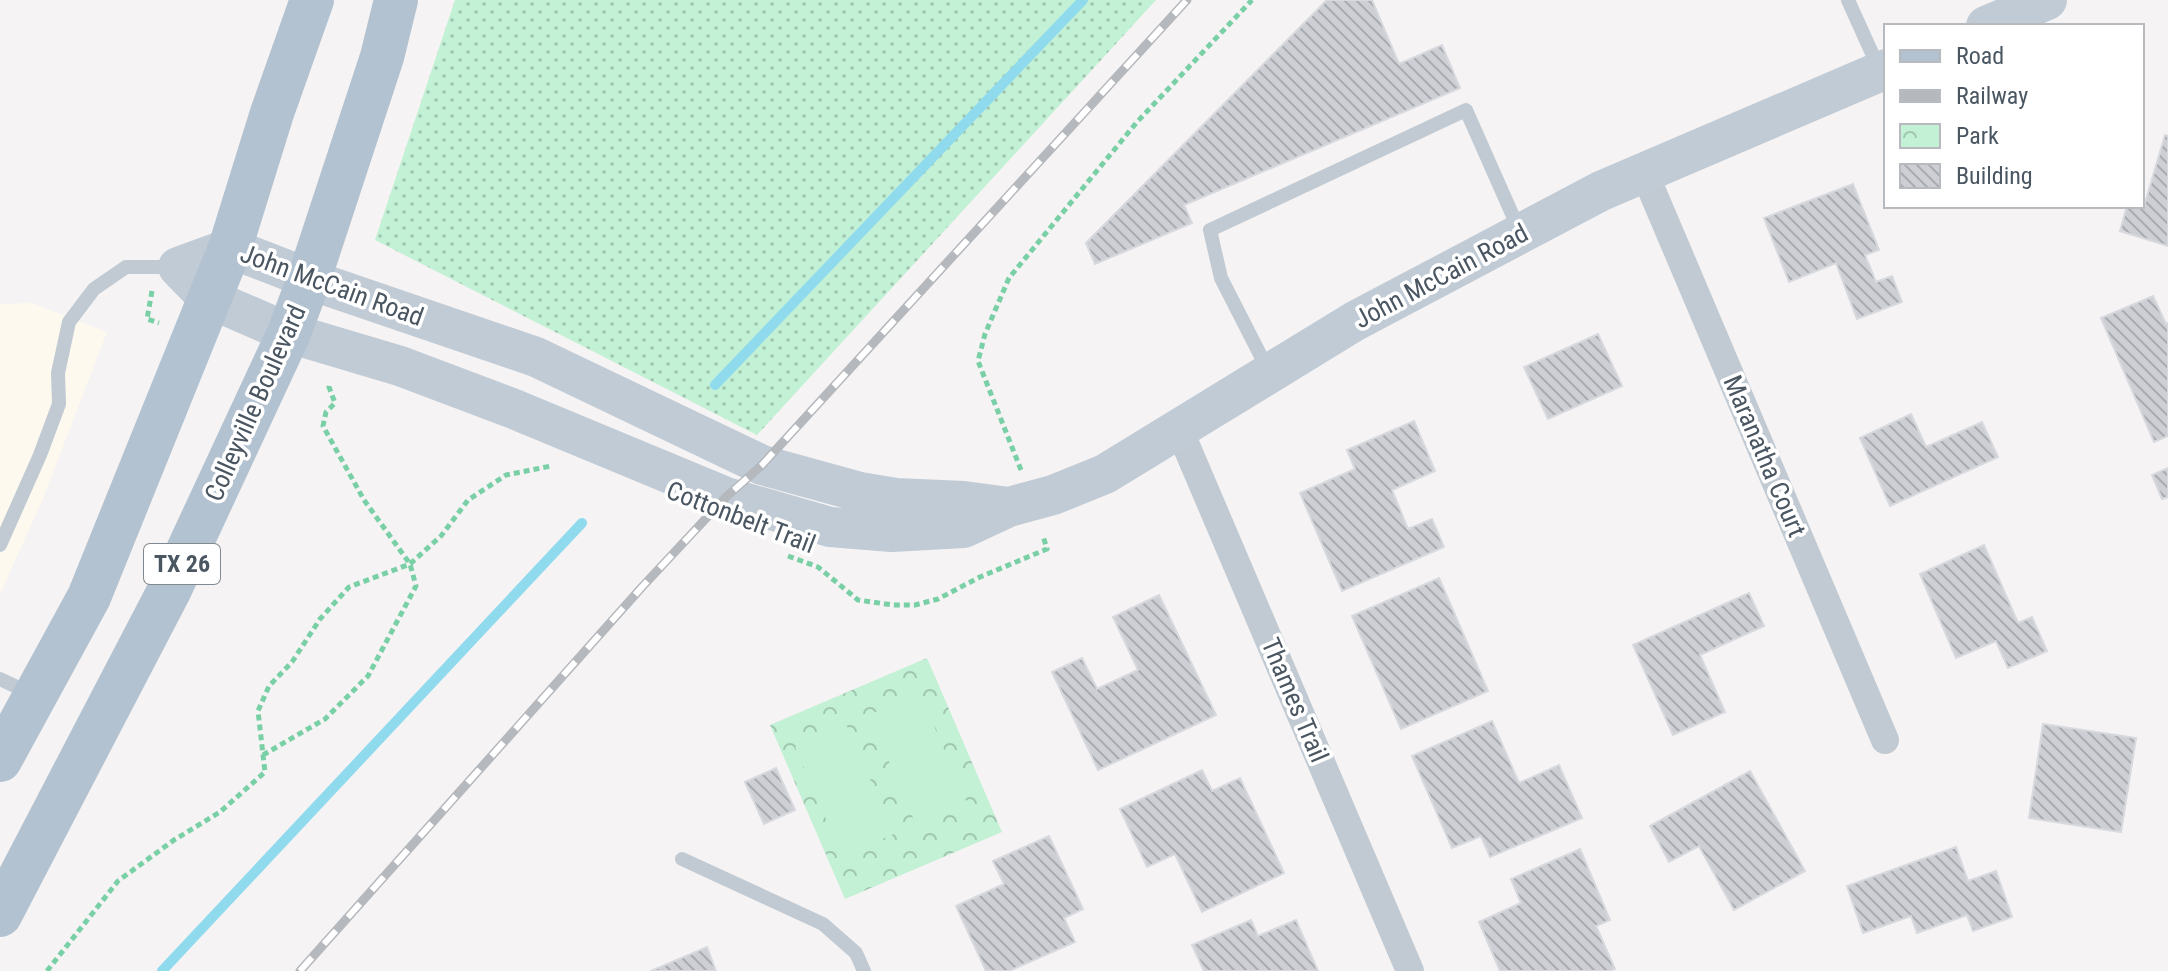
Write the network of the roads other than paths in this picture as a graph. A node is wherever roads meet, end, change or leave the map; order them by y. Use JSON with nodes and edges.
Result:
{"nodes":[{"id":1,"x":312,"y":0,"type":"edge"},
{"id":2,"x":396,"y":0,"type":"edge"},
{"id":3,"x":1848,"y":0,"type":"edge"},
{"id":4,"x":2047,"y":0,"type":"edge"},
{"id":5,"x":1991,"y":24,"type":"edge"},
{"id":6,"x":1883,"y":70,"type":"edge"},
{"id":7,"x":1644,"y":172,"type":"junction"},
{"id":8,"x":1521,"y":233,"type":"junction"},
{"id":9,"x":230,"y":248,"type":"junction"},
{"id":10,"x":178,"y":267,"type":"junction"},
{"id":11,"x":309,"y":279,"type":"junction"},
{"id":12,"x":208,"y":298,"type":"junction"},
{"id":13,"x":289,"y":333,"type":"junction"},
{"id":14,"x":1270,"y":373,"type":"junction"},
{"id":15,"x":1179,"y":429,"type":"junction"},
{"id":16,"x":1020,"y":504,"type":"junction"},
{"id":17,"x":0,"y":545,"type":"edge"},
{"id":18,"x":18,"y":687,"type":"edge"},
{"id":19,"x":1885,"y":740,"type":"dead end"},
{"id":20,"x":0,"y":760,"type":"edge"},
{"id":21,"x":682,"y":859,"type":"dead end"},
{"id":22,"x":0,"y":915,"type":"edge"},
{"id":23,"x":864,"y":971,"type":"edge"},
{"id":24,"x":1410,"y":971,"type":"edge"}],
"edges":[{"from":1,"to":9,"type":"main road","number":"TX 26"},
{"from":2,"to":11,"type":"main road","name":"Colleyville Boulevard","number":"TX 26"},
{"from":3,"to":6,"type":"lane"},
{"from":4,"to":5,"type":"main road"},
{"from":6,"to":7,"type":"main road","name":"John McCain Road"},
{"from":7,"to":8,"type":"main road","name":"John McCain Road"},
{"from":7,"to":19,"type":"street","name":"Maranatha Court"},
{"from":8,"to":14,"type":"main road","name":"John McCain Road"},
{"from":8,"to":14,"type":"lane"},
{"from":9,"to":10,"type":"main road","name":"John McCain Road"},
{"from":9,"to":11,"type":"main road","name":"John McCain Road"},
{"from":9,"to":12,"type":"main road","number":"TX 26"},
{"from":10,"to":12,"type":"main road","name":"John McCain Road"},
{"from":10,"to":17,"type":"lane"},
{"from":11,"to":13,"type":"main road","name":"Colleyville Boulevard","number":"TX 26"},
{"from":11,"to":16,"type":"main road","name":"John McCain Road"},
{"from":12,"to":13,"type":"main road","name":"John McCain Road"},
{"from":12,"to":18,"type":"main road","number":"TX 26"},
{"from":13,"to":16,"type":"main road","name":"John McCain Road"},
{"from":13,"to":22,"type":"main road","name":"Colleyville Boulevard","number":"TX 26"},
{"from":14,"to":15,"type":"main road","name":"John McCain Road"},
{"from":15,"to":16,"type":"main road","name":"John McCain Road"},
{"from":15,"to":24,"type":"street","name":"Thames Trail"},
{"from":18,"to":20,"type":"main road","number":"TX 26"},
{"from":21,"to":23,"type":"lane"}]}
